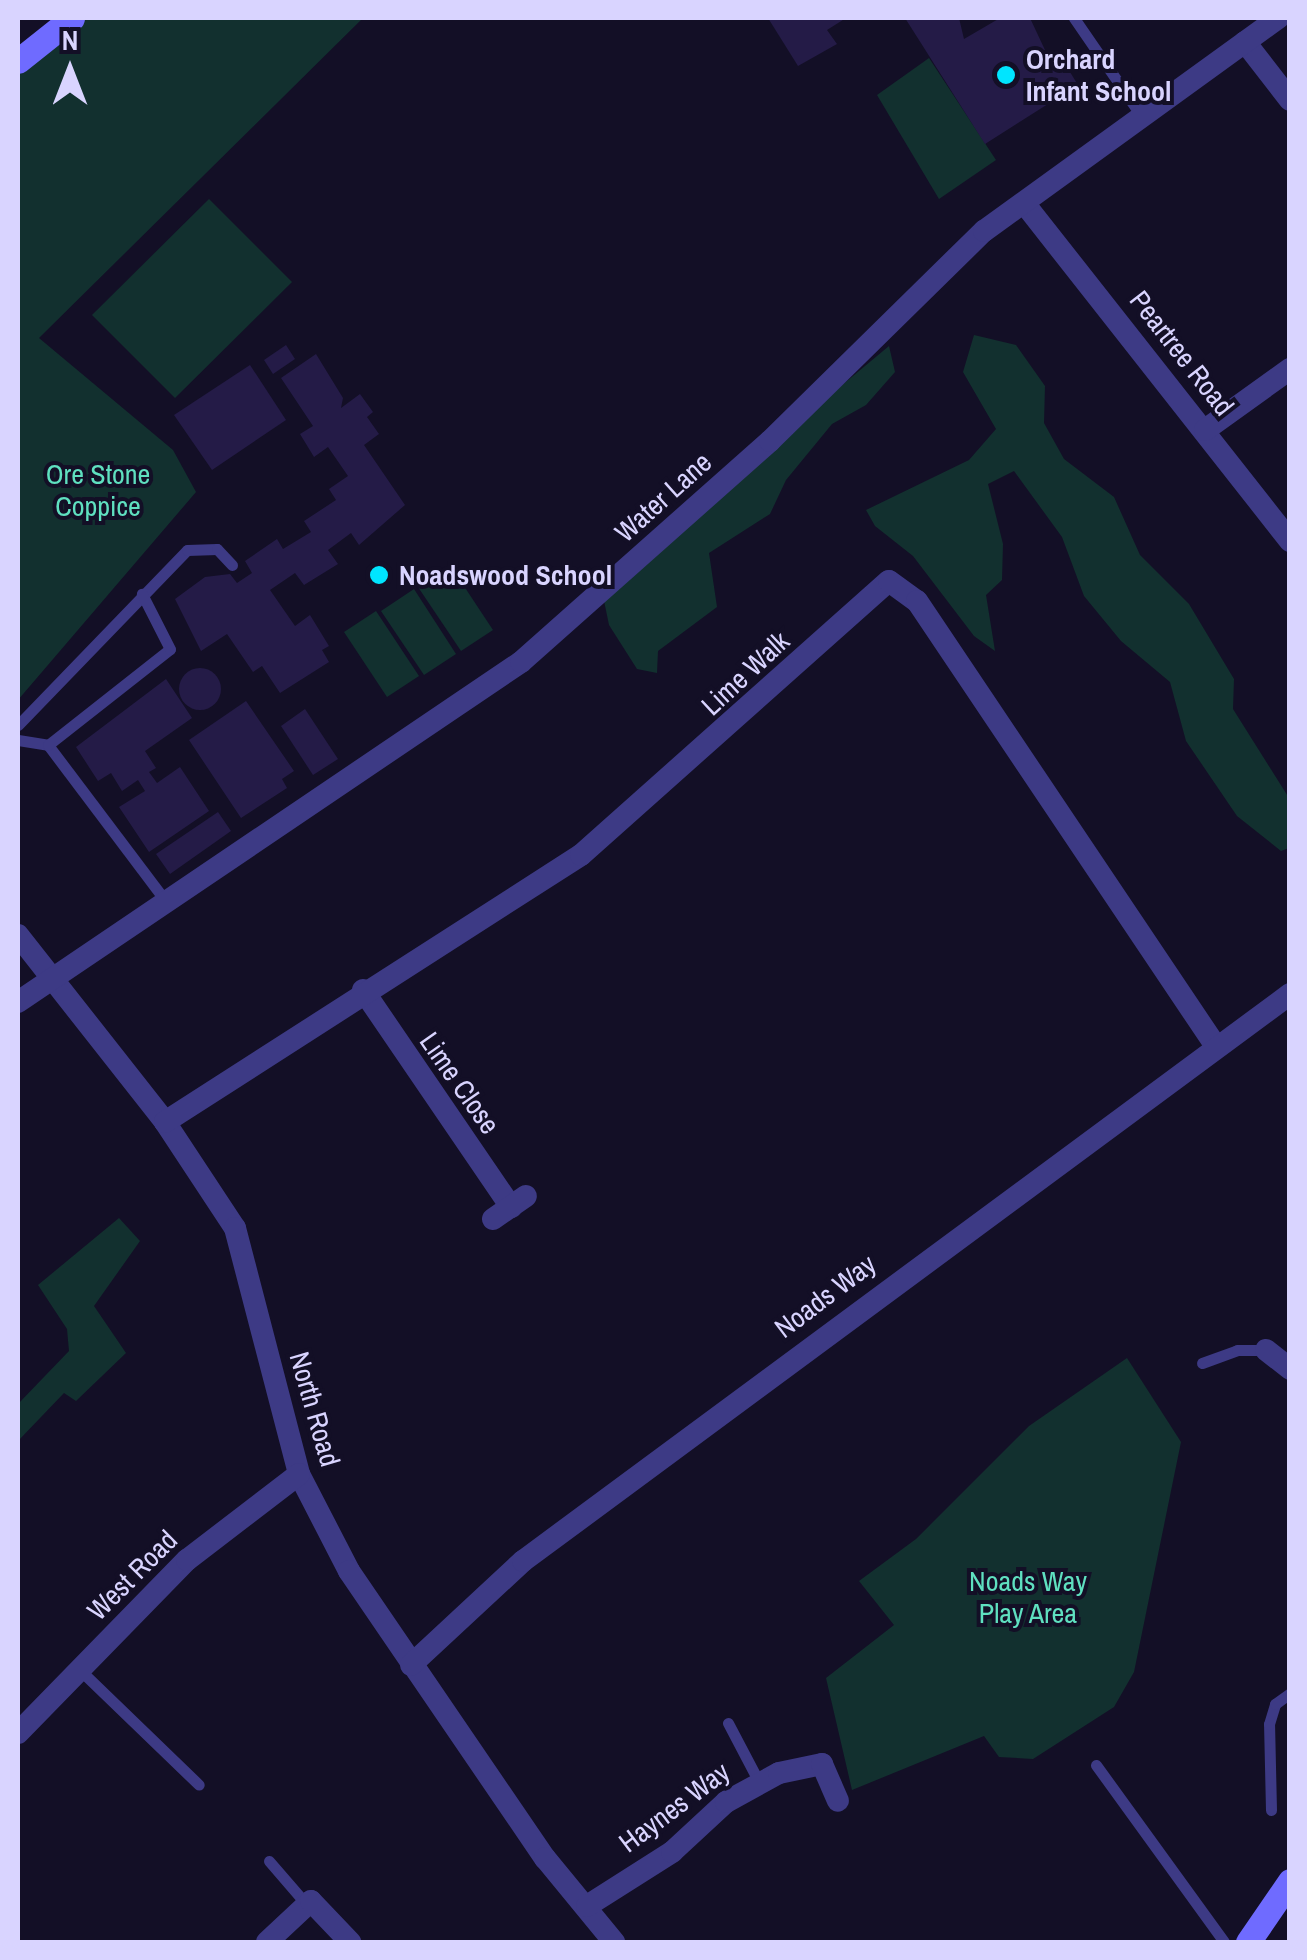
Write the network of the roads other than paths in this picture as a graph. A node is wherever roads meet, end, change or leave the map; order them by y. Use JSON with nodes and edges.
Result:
{"nodes":[{"id":1,"x":72,"y":18,"type":"edge"},
{"id":2,"x":1074,"y":18,"type":"edge"},
{"id":3,"x":1278,"y":18,"type":"edge"},
{"id":4,"x":1245,"y":42,"type":"junction"},
{"id":5,"x":18,"y":61,"type":"edge"},
{"id":6,"x":1290,"y":100,"type":"edge"},
{"id":7,"x":1142,"y":116,"type":"junction"},
{"id":8,"x":1024,"y":203,"type":"junction"},
{"id":9,"x":1290,"y":369,"type":"edge"},
{"id":10,"x":1204,"y":430,"type":"junction"},
{"id":11,"x":1290,"y":541,"type":"edge"},
{"id":12,"x":232,"y":565,"type":"dead end"},
{"id":13,"x":142,"y":594,"type":"junction"},
{"id":14,"x":18,"y":725,"type":"edge"},
{"id":15,"x":18,"y":740,"type":"edge"},
{"id":16,"x":48,"y":745,"type":"junction"},
{"id":17,"x":167,"y":903,"type":"junction"},
{"id":18,"x":18,"y":935,"type":"edge"},
{"id":19,"x":56,"y":982,"type":"junction"},
{"id":20,"x":363,"y":990,"type":"junction"},
{"id":21,"x":1290,"y":994,"type":"edge"},
{"id":22,"x":18,"y":1002,"type":"edge"},
{"id":23,"x":1215,"y":1046,"type":"junction"},
{"id":24,"x":165,"y":1122,"type":"junction"},
{"id":25,"x":510,"y":1208,"type":"dead end"},
{"id":26,"x":1266,"y":1350,"type":"joint"},
{"id":27,"x":1202,"y":1364,"type":"dead end"},
{"id":28,"x":1289,"y":1369,"type":"edge"},
{"id":29,"x":299,"y":1474,"type":"junction"},
{"id":30,"x":411,"y":1664,"type":"junction"},
{"id":31,"x":80,"y":1670,"type":"junction"},
{"id":32,"x":1290,"y":1693,"type":"edge"},
{"id":33,"x":728,"y":1723,"type":"dead end"},
{"id":34,"x":18,"y":1733,"type":"edge"},
{"id":35,"x":1096,"y":1766,"type":"dead end"},
{"id":36,"x":759,"y":1782,"type":"junction"},
{"id":37,"x":199,"y":1785,"type":"dead end"},
{"id":38,"x":838,"y":1800,"type":"dead end"},
{"id":39,"x":1271,"y":1810,"type":"dead end"},
{"id":40,"x":268,"y":1861,"type":"dead end"},
{"id":41,"x":1290,"y":1881,"type":"edge"},
{"id":42,"x":307,"y":1905,"type":"junction"},
{"id":43,"x":588,"y":1906,"type":"junction"},
{"id":44,"x":267,"y":1942,"type":"edge"},
{"id":45,"x":350,"y":1942,"type":"edge"},
{"id":46,"x":614,"y":1942,"type":"edge"},
{"id":47,"x":1224,"y":1942,"type":"edge"},
{"id":48,"x":1248,"y":1942,"type":"edge"}],
"edges":[{"from":1,"to":5,"type":"street"},
{"from":2,"to":7,"type":"lane"},
{"from":3,"to":4,"type":"street","name":"Water Lane"},
{"from":4,"to":6,"type":"street"},
{"from":4,"to":7,"type":"street","name":"Water Lane"},
{"from":7,"to":8,"type":"street","name":"Water Lane"},
{"from":8,"to":10,"type":"street","name":"Peartree Road"},
{"from":8,"to":17,"type":"street","name":"Water Lane"},
{"from":9,"to":10,"type":"street"},
{"from":10,"to":11,"type":"street","name":"Peartree Road"},
{"from":12,"to":13,"type":"lane"},
{"from":13,"to":14,"type":"lane"},
{"from":13,"to":16,"type":"lane"},
{"from":15,"to":16,"type":"lane"},
{"from":16,"to":17,"type":"lane"},
{"from":17,"to":19,"type":"street","name":"Water Lane"},
{"from":18,"to":19,"type":"street","name":"North Road"},
{"from":19,"to":22,"type":"street","name":"Water Lane"},
{"from":19,"to":24,"type":"street","name":"North Road"},
{"from":20,"to":23,"type":"street","name":"Lime Walk"},
{"from":20,"to":24,"type":"street","name":"Lime Walk"},
{"from":20,"to":25,"type":"street","name":"Lime Close"},
{"from":21,"to":23,"type":"street","name":"Noads Way"},
{"from":23,"to":30,"type":"street","name":"Noads Way"},
{"from":24,"to":29,"type":"street","name":"North Road"},
{"from":26,"to":27,"type":"lane"},
{"from":26,"to":28,"type":"street"},
{"from":29,"to":30,"type":"street","name":"North Road"},
{"from":29,"to":31,"type":"street","name":"West Road"},
{"from":30,"to":43,"type":"street","name":"North Road"},
{"from":31,"to":34,"type":"street","name":"West Road"},
{"from":31,"to":37,"type":"lane"},
{"from":32,"to":39,"type":"lane"},
{"from":33,"to":36,"type":"lane"},
{"from":35,"to":47,"type":"lane"},
{"from":36,"to":38,"type":"street","name":"Haynes Way"},
{"from":36,"to":43,"type":"street","name":"Haynes Way"},
{"from":40,"to":42,"type":"lane"},
{"from":41,"to":48,"type":"street"},
{"from":42,"to":44,"type":"street"},
{"from":42,"to":45,"type":"street"},
{"from":43,"to":46,"type":"street","name":"North Road"}]}
